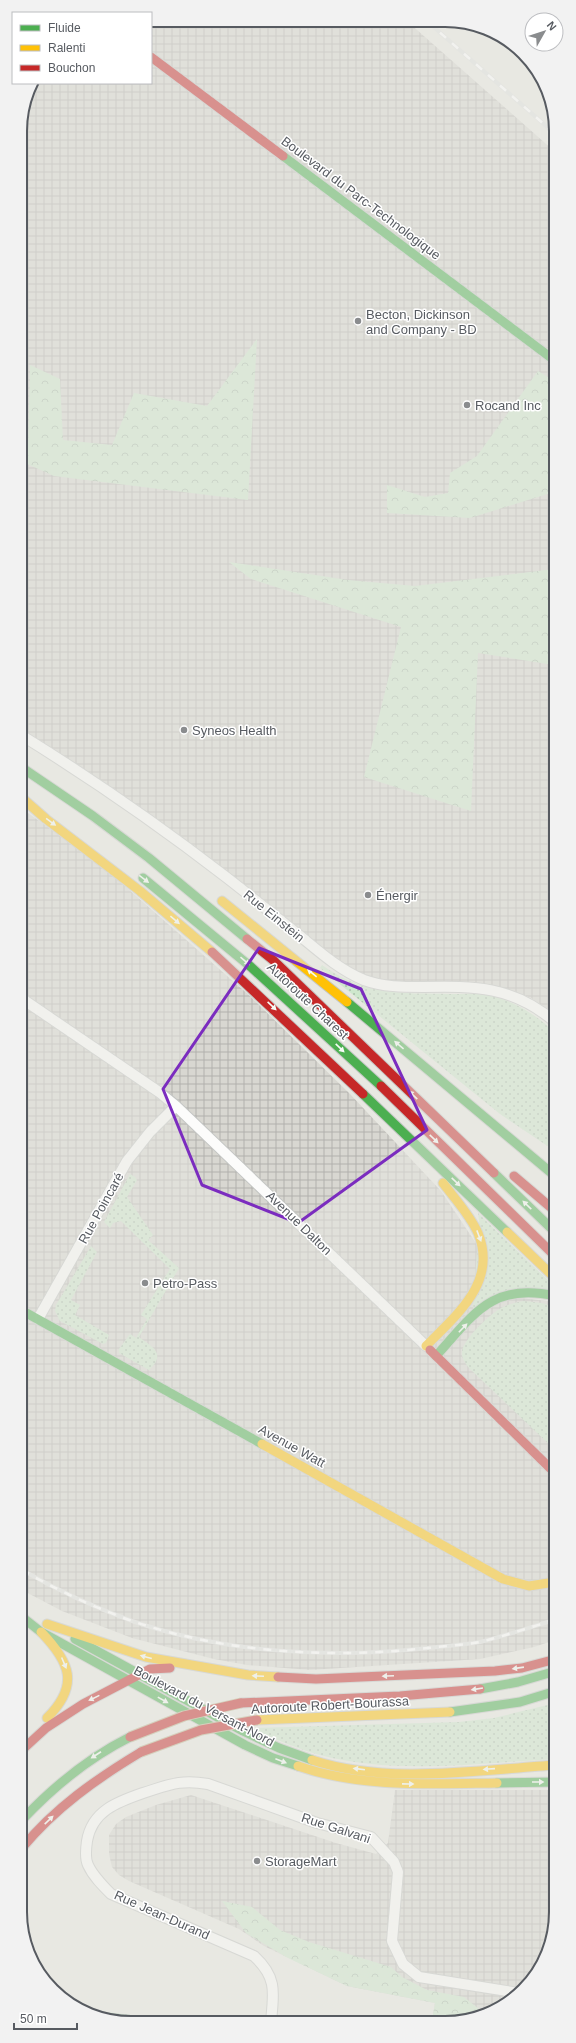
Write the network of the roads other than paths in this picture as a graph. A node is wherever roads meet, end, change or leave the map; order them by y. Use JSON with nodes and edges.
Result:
{"nodes":[{"id":1,"x":152,"y":58,"type":"edge"},
{"id":2,"x":549,"y":356,"type":"edge"},
{"id":3,"x":27,"y":738,"type":"edge"},
{"id":4,"x":27,"y":772,"type":"edge"},
{"id":5,"x":27,"y":795,"type":"edge"},
{"id":6,"x":27,"y":802,"type":"edge"},
{"id":7,"x":73,"y":802,"type":"junction"},
{"id":8,"x":52,"y":812,"type":"dead end"},
{"id":9,"x":155,"y":851,"type":"dead end"},
{"id":10,"x":133,"y":870,"type":"dead end"},
{"id":11,"x":216,"y":897,"type":"dead end"},
{"id":12,"x":290,"y":975,"type":"junction"},
{"id":13,"x":27,"y":1002,"type":"edge"},
{"id":14,"x":549,"y":1018,"type":"edge"},
{"id":15,"x":347,"y":1078,"type":"junction"},
{"id":16,"x":450,"y":1088,"type":"junction"},
{"id":17,"x":176,"y":1106,"type":"junction"},
{"id":18,"x":446,"y":1113,"type":"dead end"},
{"id":19,"x":536,"y":1147,"type":"dead end"},
{"id":20,"x":507,"y":1170,"type":"dead end"},
{"id":21,"x":549,"y":1171,"type":"edge"},
{"id":22,"x":549,"y":1206,"type":"edge"},
{"id":23,"x":549,"y":1226,"type":"edge"},
{"id":24,"x":549,"y":1250,"type":"edge"},
{"id":25,"x":549,"y":1272,"type":"edge"},
{"id":26,"x":549,"y":1294,"type":"edge"},
{"id":27,"x":27,"y":1313,"type":"edge"},
{"id":28,"x":38,"y":1320,"type":"junction"},
{"id":29,"x":426,"y":1346,"type":"junction"},
{"id":30,"x":436,"y":1356,"type":"junction"},
{"id":31,"x":519,"y":1437,"type":"junction"},
{"id":32,"x":549,"y":1459,"type":"edge"},
{"id":33,"x":549,"y":1466,"type":"edge"},
{"id":34,"x":549,"y":1583,"type":"edge"},
{"id":35,"x":27,"y":1619,"type":"edge"},
{"id":36,"x":44,"y":1628,"type":"junction"},
{"id":37,"x":549,"y":1661,"type":"edge"},
{"id":38,"x":225,"y":1672,"type":"junction"},
{"id":39,"x":549,"y":1673,"type":"edge"},
{"id":40,"x":140,"y":1674,"type":"junction"},
{"id":41,"x":128,"y":1681,"type":"junction"},
{"id":42,"x":549,"y":1693,"type":"edge"},
{"id":43,"x":549,"y":1697,"type":"edge"},
{"id":44,"x":491,"y":1707,"type":"junction"},
{"id":45,"x":27,"y":1737,"type":"edge"},
{"id":46,"x":27,"y":1745,"type":"edge"},
{"id":47,"x":549,"y":1765,"type":"edge"},
{"id":48,"x":190,"y":1781,"type":"joint"},
{"id":49,"x":549,"y":1782,"type":"edge"},
{"id":50,"x":27,"y":1815,"type":"edge"},
{"id":51,"x":27,"y":1843,"type":"edge"},
{"id":52,"x":510,"y":1992,"type":"edge"},
{"id":53,"x":271,"y":2016,"type":"edge"}],
"edges":[{"from":1,"to":2,"type":"main road","name":"Boulevard du Parc-Technologique"},
{"from":3,"to":14,"type":"street","name":"Rue Einstein"},
{"from":4,"to":7,"type":"main road","name":"Autoroute Charest"},
{"from":5,"to":8,"type":"main road"},
{"from":6,"to":15,"type":"main road","one_way":true},
{"from":7,"to":9,"type":"main road"},
{"from":7,"to":12,"type":"main road","name":"Autoroute Charest"},
{"from":10,"to":24,"type":"main road","name":"Autoroute Charest","one_way":true},
{"from":16,"to":11,"type":"main road","one_way":true},
{"from":12,"to":18,"type":"main road"},
{"from":23,"to":12,"type":"main road","name":"Autoroute Charest","one_way":true},
{"from":13,"to":17,"type":"street","name":"Avenue Dalton"},
{"from":15,"to":25,"type":"main road","one_way":true},
{"from":15,"to":29,"type":"main road","one_way":true},
{"from":16,"to":19,"type":"main road"},
{"from":16,"to":21,"type":"main road"},
{"from":17,"to":28,"type":"street","name":"Rue Poincaré"},
{"from":17,"to":29,"type":"street","name":"Avenue Dalton"},
{"from":20,"to":22,"type":"main road"},
{"from":30,"to":26,"type":"main road","one_way":true},
{"from":27,"to":28,"type":"main road","name":"Avenue Watt"},
{"from":28,"to":34,"type":"main road","name":"Avenue Watt"},
{"from":29,"to":30,"type":"main road","name":"Avenue Dalton"},
{"from":30,"to":31,"type":"main road","name":"Avenue Dalton"},
{"from":31,"to":32,"type":"main road"},
{"from":31,"to":33,"type":"main road","name":"Avenue Dalton"},
{"from":35,"to":36,"type":"main road","name":"Boulevard du Versant-Nord"},
{"from":38,"to":36,"type":"main road","one_way":true},
{"from":36,"to":40,"type":"main road","name":"Boulevard du Versant-Nord"},
{"from":36,"to":41,"type":"main road","name":"Boulevard du Versant-Nord"},
{"from":36,"to":45,"type":"main road","one_way":true},
{"from":37,"to":38,"type":"main road","one_way":true},
{"from":38,"to":40,"type":"main road"},
{"from":39,"to":50,"type":"main road","name":"Autoroute Robert-Bourassa","one_way":true,"bridge":true},
{"from":40,"to":41,"type":"main road"},
{"from":47,"to":40,"type":"main road","name":"Boulevard du Versant-Nord","one_way":true},
{"from":41,"to":46,"type":"main road","one_way":true},
{"from":41,"to":49,"type":"main road","name":"Boulevard du Versant-Nord","one_way":true},
{"from":42,"to":44,"type":"main road","name":"Autoroute Robert-Bourassa"},
{"from":43,"to":44,"type":"main road"},
{"from":51,"to":44,"type":"main road","name":"Autoroute Robert-Bourassa","one_way":true,"bridge":true},
{"from":48,"to":52,"type":"street","name":"Rue Galvani"},
{"from":48,"to":53,"type":"street","name":"Rue Jean-Durand"}]}
